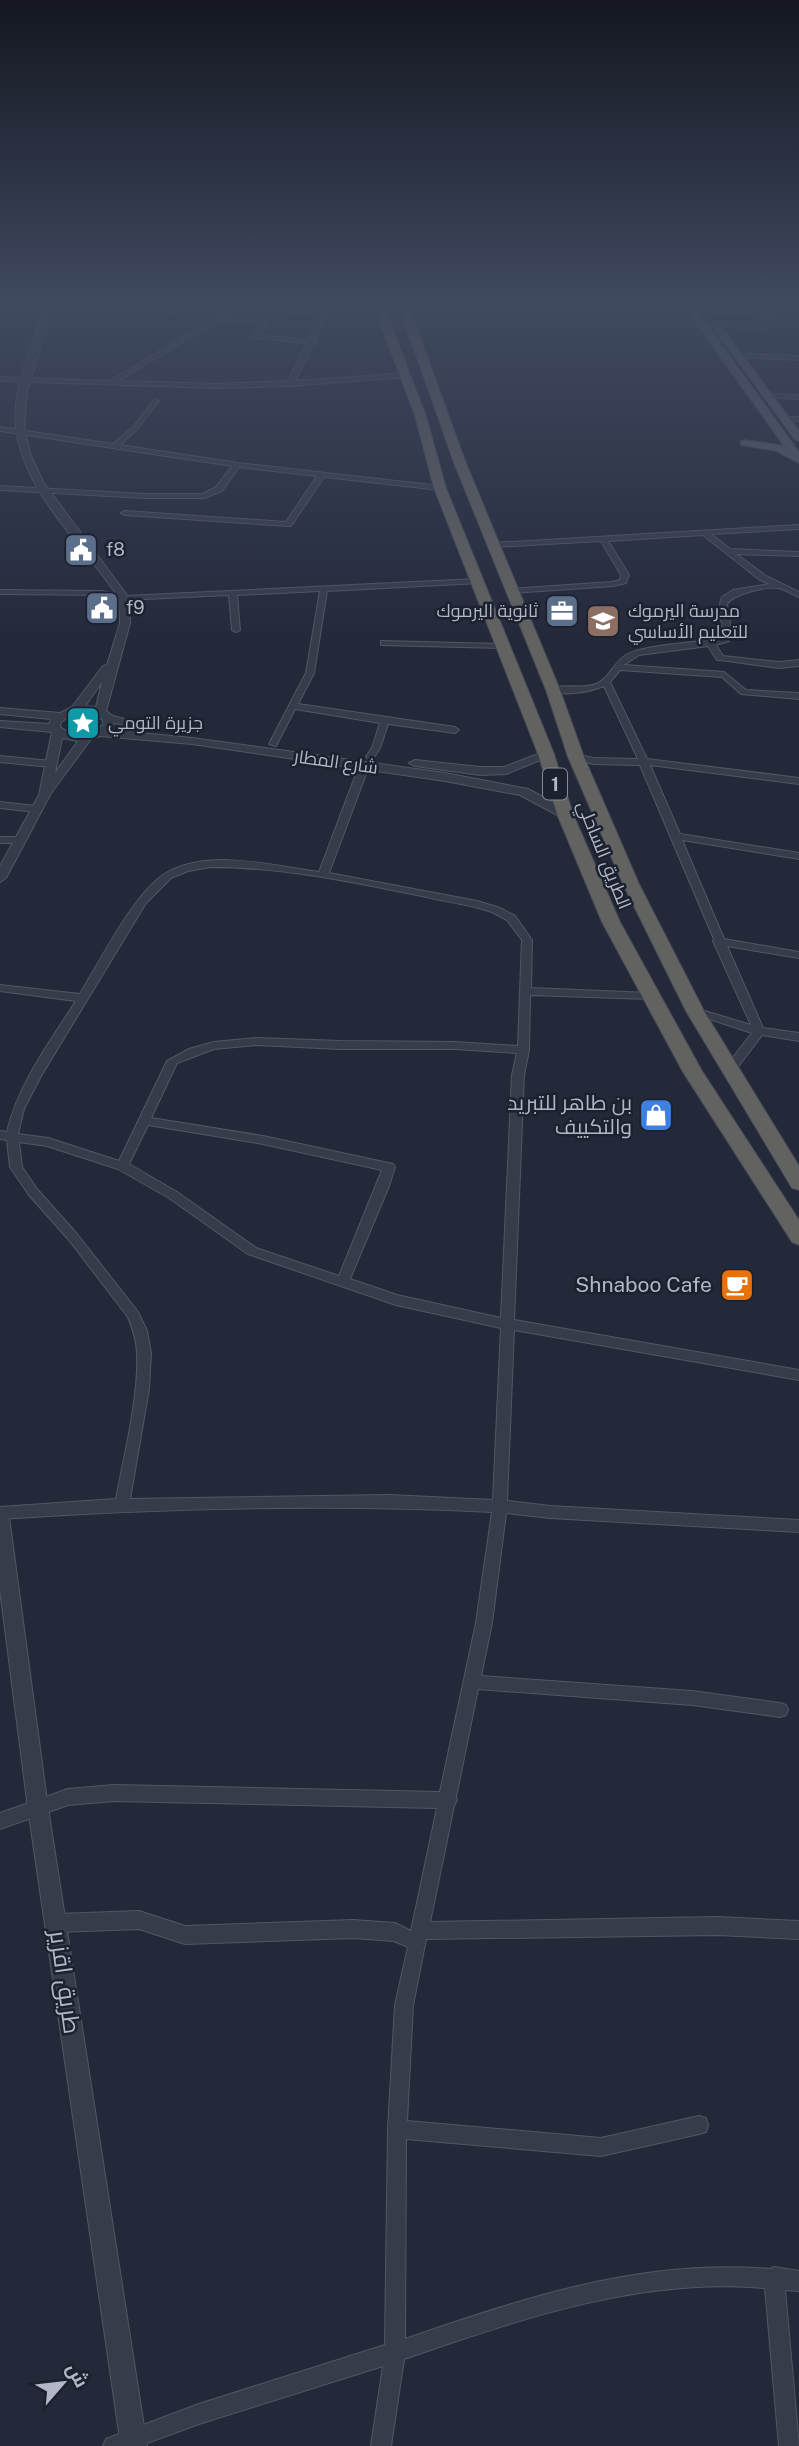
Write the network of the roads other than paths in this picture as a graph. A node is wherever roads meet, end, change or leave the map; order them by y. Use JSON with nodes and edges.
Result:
{"nodes":[{"id":1,"x":19,"y":415,"type":"edge"},
{"id":2,"x":145,"y":415,"type":"edge"},
{"id":3,"x":420,"y":415,"type":"edge"},
{"id":4,"x":444,"y":415,"type":"edge"},
{"id":5,"x":766,"y":415,"type":"edge"},
{"id":6,"x":782,"y":415,"type":"edge"},
{"id":7,"x":785,"y":419,"type":"junction"},
{"id":8,"x":799,"y":419,"type":"edge"},
{"id":9,"x":772,"y":424,"type":"junction"},
{"id":10,"x":0,"y":429,"type":"edge"},
{"id":11,"x":19,"y":430,"type":"junction"},
{"id":12,"x":799,"y":438,"type":"edge"},
{"id":13,"x":429,"y":442,"type":"junction"},
{"id":14,"x":454,"y":442,"type":"junction"},
{"id":15,"x":115,"y":446,"type":"junction"},
{"id":16,"x":798,"y":459,"type":"edge"},
{"id":17,"x":460,"y":463,"type":"junction"},
{"id":18,"x":435,"y":464,"type":"junction"},
{"id":19,"x":237,"y":465,"type":"junction"},
{"id":20,"x":321,"y":476,"type":"junction"},
{"id":21,"x":0,"y":488,"type":"edge"},
{"id":22,"x":440,"y":488,"type":"junction"},
{"id":23,"x":46,"y":490,"type":"junction"},
{"id":24,"x":125,"y":513,"type":"dead end"},
{"id":25,"x":799,"y":527,"type":"edge"},
{"id":26,"x":705,"y":533,"type":"junction"},
{"id":27,"x":604,"y":540,"type":"junction"},
{"id":28,"x":494,"y":545,"type":"junction"},
{"id":29,"x":727,"y":551,"type":"junction"},
{"id":30,"x":799,"y":554,"type":"edge"},
{"id":31,"x":477,"y":581,"type":"junction"},
{"id":32,"x":776,"y":586,"type":"junction"},
{"id":33,"x":324,"y":588,"type":"junction"},
{"id":34,"x":512,"y":591,"type":"junction"},
{"id":35,"x":0,"y":592,"type":"edge"},
{"id":36,"x":233,"y":593,"type":"junction"},
{"id":37,"x":799,"y":595,"type":"edge"},
{"id":38,"x":124,"y":598,"type":"junction"},
{"id":39,"x":236,"y":630,"type":"dead end"},
{"id":40,"x":383,"y":643,"type":"dead end"},
{"id":41,"x":712,"y":645,"type":"junction"},
{"id":42,"x":501,"y":646,"type":"junction"},
{"id":43,"x":113,"y":660,"type":"junction"},
{"id":44,"x":799,"y":663,"type":"edge"},
{"id":45,"x":616,"y":667,"type":"junction"},
{"id":46,"x":606,"y":682,"type":"junction"},
{"id":47,"x":553,"y":690,"type":"junction"},
{"id":48,"x":799,"y":696,"type":"edge"},
{"id":49,"x":292,"y":706,"type":"junction"},
{"id":50,"x":76,"y":710,"type":"junction"},
{"id":51,"x":0,"y":711,"type":"edge"},
{"id":52,"x":104,"y":716,"type":"junction"},
{"id":53,"x":385,"y":721,"type":"junction"},
{"id":54,"x":0,"y":723,"type":"edge"},
{"id":55,"x":57,"y":725,"type":"junction"},
{"id":56,"x":455,"y":730,"type":"dead end"},
{"id":57,"x":100,"y":733,"type":"junction"},
{"id":58,"x":87,"y":737,"type":"junction"},
{"id":59,"x":273,"y":744,"type":"junction"},
{"id":60,"x":546,"y":754,"type":"junction"},
{"id":61,"x":576,"y":757,"type":"junction"},
{"id":62,"x":0,"y":759,"type":"edge"},
{"id":63,"x":367,"y":762,"type":"junction"},
{"id":64,"x":646,"y":762,"type":"junction"},
{"id":65,"x":51,"y":764,"type":"junction"},
{"id":66,"x":447,"y":772,"type":"junction"},
{"id":67,"x":799,"y":782,"type":"edge"},
{"id":68,"x":45,"y":795,"type":"junction"},
{"id":69,"x":0,"y":805,"type":"edge"},
{"id":70,"x":36,"y":809,"type":"junction"},
{"id":71,"x":565,"y":814,"type":"junction"},
{"id":72,"x":674,"y":836,"type":"junction"},
{"id":73,"x":0,"y":840,"type":"edge"},
{"id":74,"x":21,"y":840,"type":"junction"},
{"id":75,"x":799,"y":856,"type":"edge"},
{"id":76,"x":323,"y":875,"type":"junction"},
{"id":77,"x":0,"y":878,"type":"edge"},
{"id":78,"x":718,"y":942,"type":"junction"},
{"id":79,"x":799,"y":955,"type":"edge"},
{"id":80,"x":0,"y":988,"type":"edge"},
{"id":81,"x":524,"y":990,"type":"junction"},
{"id":82,"x":649,"y":996,"type":"junction"},
{"id":83,"x":82,"y":998,"type":"junction"},
{"id":84,"x":695,"y":1010,"type":"junction"},
{"id":85,"x":758,"y":1031,"type":"junction"},
{"id":86,"x":799,"y":1037,"type":"edge"},
{"id":87,"x":523,"y":1049,"type":"junction"},
{"id":88,"x":730,"y":1069,"type":"junction"},
{"id":89,"x":145,"y":1121,"type":"junction"},
{"id":90,"x":6,"y":1135,"type":"edge"},
{"id":91,"x":122,"y":1166,"type":"junction"},
{"id":92,"x":799,"y":1184,"type":"edge"},
{"id":93,"x":799,"y":1237,"type":"edge"},
{"id":94,"x":342,"y":1283,"type":"junction"},
{"id":95,"x":507,"y":1324,"type":"junction"},
{"id":96,"x":799,"y":1375,"type":"edge"},
{"id":97,"x":122,"y":1505,"type":"junction"},
{"id":98,"x":500,"y":1506,"type":"junction"},
{"id":99,"x":0,"y":1515,"type":"edge"},
{"id":100,"x":799,"y":1526,"type":"edge"},
{"id":101,"x":472,"y":1682,"type":"junction"},
{"id":102,"x":780,"y":1710,"type":"dead end"},
{"id":103,"x":449,"y":1800,"type":"junction"},
{"id":104,"x":38,"y":1808,"type":"junction"},
{"id":105,"x":0,"y":1821,"type":"edge"},
{"id":106,"x":57,"y":1923,"type":"junction"},
{"id":107,"x":799,"y":1930,"type":"edge"},
{"id":108,"x":418,"y":1936,"type":"junction"},
{"id":109,"x":699,"y":2125,"type":"dead end"},
{"id":110,"x":397,"y":2129,"type":"junction"},
{"id":111,"x":774,"y":2277,"type":"junction"},
{"id":112,"x":799,"y":2281,"type":"edge"},
{"id":113,"x":395,"y":2353,"type":"junction"},
{"id":114,"x":127,"y":2443,"type":"edge"},
{"id":115,"x":381,"y":2446,"type":"edge"},
{"id":116,"x":789,"y":2446,"type":"edge"}],
"edges":[{"from":1,"to":11,"type":"street"},
{"from":2,"to":15,"type":"street"},
{"from":3,"to":13,"type":"highway","name":"الطريق الساحلي","number":"1"},
{"from":4,"to":14,"type":"highway","name":"الطريق الساحلي"},
{"from":5,"to":9,"type":"main road"},
{"from":6,"to":7,"type":"main road"},
{"from":7,"to":8,"type":"street"},
{"from":7,"to":12,"type":"main road"},
{"from":9,"to":16,"type":"main road"},
{"from":9,"to":16,"type":"main road"},
{"from":10,"to":11,"type":"street"},
{"from":11,"to":15,"type":"street"},
{"from":11,"to":23,"type":"street"},
{"from":13,"to":14,"type":"highway"},
{"from":13,"to":18,"type":"highway","name":"الطريق الساحلي","number":"1"},
{"from":14,"to":17,"type":"highway","name":"الطريق الساحلي"},
{"from":15,"to":19,"type":"street"},
{"from":17,"to":18,"type":"highway"},
{"from":17,"to":28,"type":"highway","name":"الطريق الساحلي"},
{"from":18,"to":22,"type":"highway","name":"الطريق الساحلي","number":"1"},
{"from":19,"to":20,"type":"street"},
{"from":19,"to":23,"type":"street"},
{"from":20,"to":22,"type":"street"},
{"from":20,"to":24,"type":"street"},
{"from":21,"to":23,"type":"street"},
{"from":22,"to":31,"type":"highway","name":"الطريق الساحلي","number":"1"},
{"from":23,"to":38,"type":"street"},
{"from":25,"to":26,"type":"street"},
{"from":26,"to":27,"type":"street"},
{"from":26,"to":29,"type":"street"},
{"from":27,"to":28,"type":"street"},
{"from":27,"to":34,"type":"street"},
{"from":28,"to":34,"type":"highway","name":"الطريق الساحلي"},
{"from":29,"to":30,"type":"street"},
{"from":29,"to":32,"type":"street"},
{"from":31,"to":33,"type":"street"},
{"from":31,"to":42,"type":"highway","name":"الطريق الساحلي","number":"1"},
{"from":32,"to":37,"type":"street"},
{"from":32,"to":41,"type":"street"},
{"from":33,"to":36,"type":"street"},
{"from":33,"to":49,"type":"street"},
{"from":34,"to":47,"type":"highway","name":"الطريق الساحلي"},
{"from":35,"to":38,"type":"street"},
{"from":36,"to":38,"type":"street"},
{"from":36,"to":39,"type":"street"},
{"from":38,"to":43,"type":"street"},
{"from":40,"to":42,"type":"street"},
{"from":41,"to":44,"type":"street"},
{"from":41,"to":45,"type":"street"},
{"from":42,"to":60,"type":"highway","name":"الطريق الساحلي","number":"1"},
{"from":43,"to":50,"type":"street"},
{"from":43,"to":52,"type":"street"},
{"from":45,"to":46,"type":"street"},
{"from":45,"to":48,"type":"street"},
{"from":46,"to":47,"type":"street"},
{"from":46,"to":64,"type":"street"},
{"from":47,"to":61,"type":"highway","name":"الطريق الساحلي"},
{"from":49,"to":53,"type":"street"},
{"from":49,"to":59,"type":"street"},
{"from":50,"to":52,"type":"street"},
{"from":50,"to":55,"type":"street"},
{"from":51,"to":55,"type":"street"},
{"from":52,"to":57,"type":"street"},
{"from":52,"to":59,"type":"street","name":"شارع المطار"},
{"from":53,"to":56,"type":"street"},
{"from":53,"to":63,"type":"street"},
{"from":54,"to":55,"type":"street"},
{"from":55,"to":58,"type":"street"},
{"from":55,"to":65,"type":"street"},
{"from":57,"to":58,"type":"street"},
{"from":57,"to":63,"type":"street","name":"شارع المطار"},
{"from":58,"to":68,"type":"street"},
{"from":59,"to":63,"type":"street","name":"شارع المطار"},
{"from":60,"to":66,"type":"street","name":"شارع المطار"},
{"from":60,"to":71,"type":"highway","name":"الطريق الساحلي","number":"1"},
{"from":61,"to":64,"type":"street"},
{"from":61,"to":84,"type":"highway","name":"الطريق الساحلي"},
{"from":62,"to":65,"type":"street"},
{"from":63,"to":66,"type":"street","name":"شارع المطار"},
{"from":63,"to":76,"type":"street"},
{"from":64,"to":67,"type":"street"},
{"from":64,"to":72,"type":"street"},
{"from":65,"to":68,"type":"street"},
{"from":66,"to":71,"type":"street","name":"شارع المطار"},
{"from":68,"to":70,"type":"street"},
{"from":69,"to":70,"type":"street"},
{"from":70,"to":74,"type":"street"},
{"from":71,"to":82,"type":"highway","name":"الطريق الساحلي","number":"1"},
{"from":72,"to":75,"type":"street"},
{"from":72,"to":78,"type":"street"},
{"from":73,"to":74,"type":"street"},
{"from":74,"to":77,"type":"street"},
{"from":76,"to":81,"type":"street"},
{"from":76,"to":83,"type":"street"},
{"from":78,"to":79,"type":"street"},
{"from":78,"to":85,"type":"street"},
{"from":80,"to":83,"type":"street"},
{"from":81,"to":82,"type":"street"},
{"from":81,"to":87,"type":"street"},
{"from":82,"to":93,"type":"highway","name":"الطريق الساحلي","number":"1"},
{"from":83,"to":90,"type":"street"},
{"from":84,"to":85,"type":"street"},
{"from":84,"to":88,"type":"highway","name":"الطريق الساحلي"},
{"from":85,"to":86,"type":"street"},
{"from":85,"to":88,"type":"street"},
{"from":87,"to":89,"type":"street"},
{"from":87,"to":95,"type":"street"},
{"from":88,"to":92,"type":"highway","name":"الطريق الساحلي"},
{"from":89,"to":91,"type":"street"},
{"from":89,"to":94,"type":"street"},
{"from":90,"to":91,"type":"street"},
{"from":90,"to":97,"type":"street"},
{"from":91,"to":94,"type":"street"},
{"from":94,"to":95,"type":"street"},
{"from":95,"to":96,"type":"street"},
{"from":95,"to":98,"type":"street"},
{"from":97,"to":98,"type":"street"},
{"from":97,"to":99,"type":"street"},
{"from":98,"to":100,"type":"street"},
{"from":98,"to":101,"type":"street"},
{"from":99,"to":104,"type":"street","name":"طريق اقزير"},
{"from":101,"to":102,"type":"street"},
{"from":101,"to":103,"type":"street"},
{"from":103,"to":104,"type":"street"},
{"from":103,"to":108,"type":"street"},
{"from":104,"to":105,"type":"street"},
{"from":104,"to":106,"type":"street","name":"طريق اقزير"},
{"from":106,"to":108,"type":"street"},
{"from":106,"to":114,"type":"street","name":"طريق اقزير"},
{"from":107,"to":108,"type":"street"},
{"from":108,"to":110,"type":"street"},
{"from":109,"to":110,"type":"street"},
{"from":110,"to":113,"type":"street"},
{"from":111,"to":112,"type":"street"},
{"from":111,"to":113,"type":"street"},
{"from":111,"to":116,"type":"street"},
{"from":113,"to":114,"type":"street"},
{"from":113,"to":115,"type":"street"}]}
